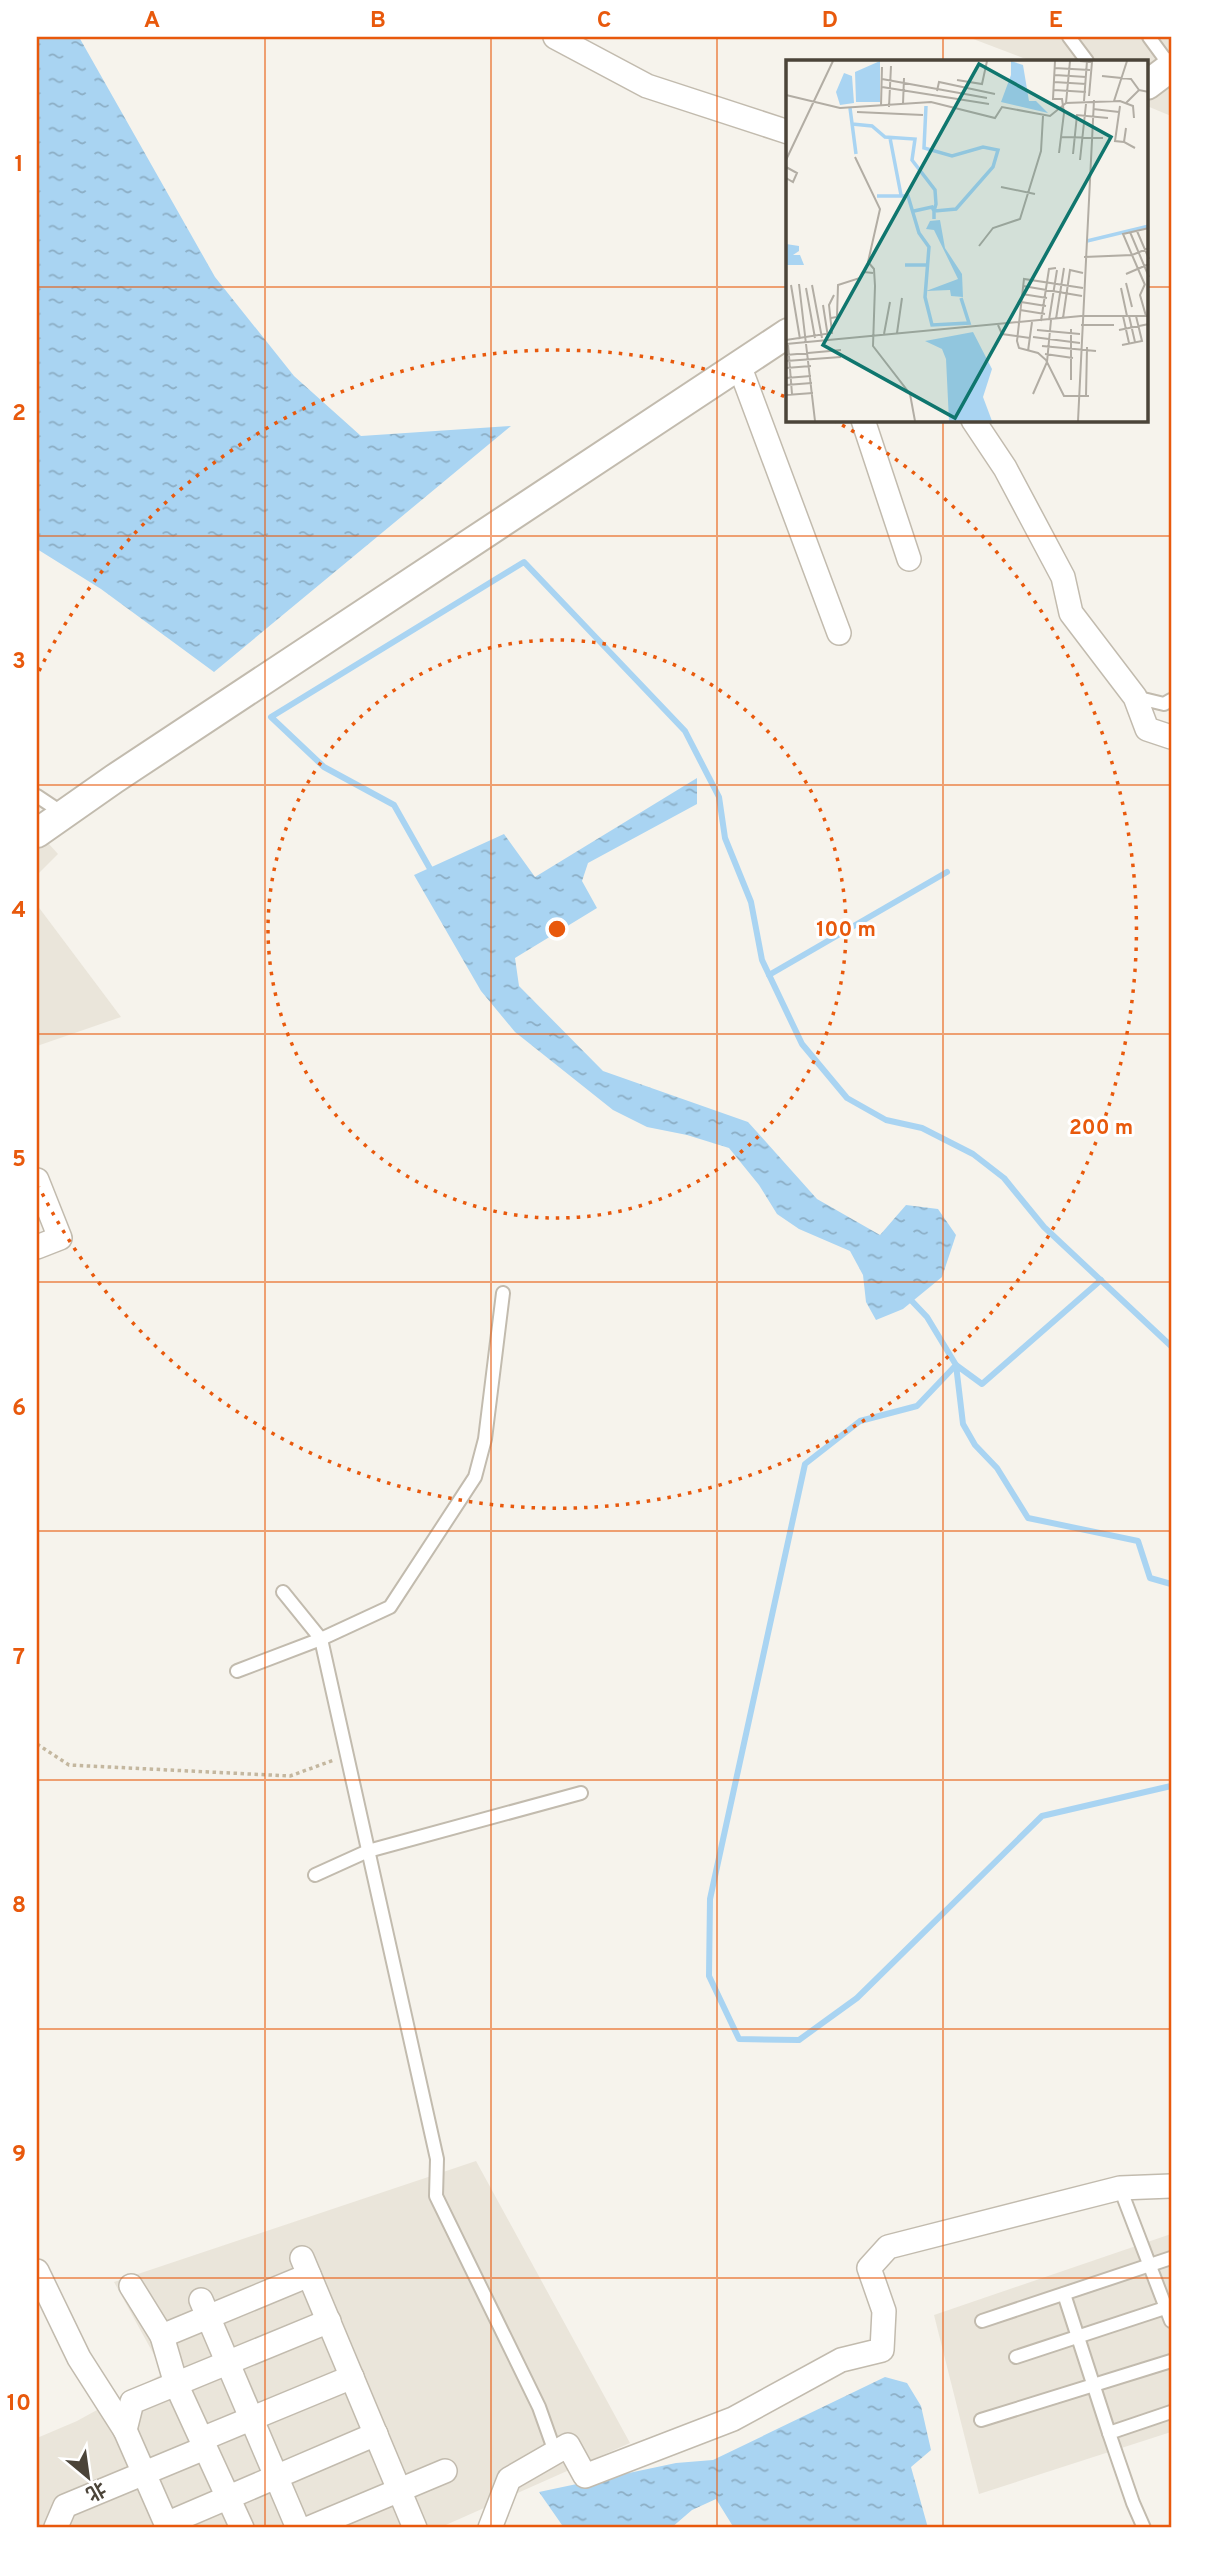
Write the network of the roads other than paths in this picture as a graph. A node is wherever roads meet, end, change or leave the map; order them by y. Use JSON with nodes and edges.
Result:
{"nodes":[{"id":1,"x":555,"y":37,"type":"edge"},
{"id":2,"x":1069,"y":37,"type":"edge"},
{"id":3,"x":1149,"y":37,"type":"edge"},
{"id":4,"x":1086,"y":60,"type":"edge"},
{"id":5,"x":1171,"y":67,"type":"edge"},
{"id":6,"x":1148,"y":84,"type":"edge"},
{"id":7,"x":786,"y":131,"type":"edge"},
{"id":8,"x":786,"y":334,"type":"edge"},
{"id":9,"x":739,"y":365,"type":"junction"},
{"id":10,"x":864,"y":422,"type":"edge"},
{"id":11,"x":974,"y":422,"type":"edge"},
{"id":12,"x":909,"y":559,"type":"dead end"},
{"id":13,"x":839,"y":633,"type":"dead end"},
{"id":14,"x":1135,"y":697,"type":"junction"},
{"id":15,"x":1171,"y":700,"type":"edge"},
{"id":16,"x":1171,"y":737,"type":"edge"},
{"id":17,"x":46,"y":805,"type":"edge"},
{"id":18,"x":37,"y":833,"type":"edge"},
{"id":19,"x":37,"y":1183,"type":"edge"},
{"id":20,"x":37,"y":1247,"type":"edge"},
{"id":21,"x":503,"y":1293,"type":"dead end"},
{"id":22,"x":283,"y":1592,"type":"dead end"},
{"id":23,"x":321,"y":1639,"type":"junction"},
{"id":24,"x":237,"y":1671,"type":"dead end"},
{"id":25,"x":582,"y":1793,"type":"dead end"},
{"id":26,"x":368,"y":1850,"type":"junction"},
{"id":27,"x":315,"y":1875,"type":"dead end"},
{"id":28,"x":1171,"y":2186,"type":"edge"},
{"id":29,"x":1120,"y":2188,"type":"junction"},
{"id":30,"x":1171,"y":2258,"type":"edge"},
{"id":31,"x":1150,"y":2265,"type":"junction"},
{"id":32,"x":37,"y":2271,"type":"edge"},
{"id":33,"x":131,"y":2286,"type":"dead end"},
{"id":34,"x":1064,"y":2294,"type":"junction"},
{"id":35,"x":1169,"y":2307,"type":"edge"},
{"id":36,"x":204,"y":2309,"type":"junction"},
{"id":37,"x":982,"y":2320,"type":"dead end"},
{"id":38,"x":328,"y":2321,"type":"junction"},
{"id":39,"x":1171,"y":2321,"type":"edge"},
{"id":40,"x":162,"y":2336,"type":"junction"},
{"id":41,"x":1078,"y":2336,"type":"junction"},
{"id":42,"x":1016,"y":2357,"type":"dead end"},
{"id":43,"x":1171,"y":2361,"type":"edge"},
{"id":44,"x":228,"y":2363,"type":"junction"},
{"id":45,"x":352,"y":2377,"type":"junction"},
{"id":46,"x":176,"y":2384,"type":"junction"},
{"id":47,"x":1094,"y":2385,"type":"junction"},
{"id":48,"x":1171,"y":2412,"type":"edge"},
{"id":49,"x":251,"y":2419,"type":"junction"},
{"id":50,"x":981,"y":2420,"type":"dead end"},
{"id":51,"x":125,"y":2430,"type":"junction"},
{"id":52,"x":1109,"y":2433,"type":"junction"},
{"id":53,"x":376,"y":2434,"type":"junction"},
{"id":54,"x":202,"y":2439,"type":"junction"},
{"id":55,"x":555,"y":2452,"type":"junction"},
{"id":56,"x":445,"y":2471,"type":"dead end"},
{"id":57,"x":144,"y":2473,"type":"junction"},
{"id":58,"x":276,"y":2476,"type":"junction"},
{"id":59,"x":400,"y":2491,"type":"junction"},
{"id":60,"x":229,"y":2496,"type":"junction"},
{"id":61,"x":167,"y":2526,"type":"edge"},
{"id":62,"x":56,"y":2527,"type":"edge"},
{"id":63,"x":242,"y":2528,"type":"edge"},
{"id":64,"x":298,"y":2528,"type":"edge"},
{"id":65,"x":309,"y":2528,"type":"edge"},
{"id":66,"x":415,"y":2528,"type":"edge"},
{"id":67,"x":490,"y":2528,"type":"edge"},
{"id":68,"x":1144,"y":2528,"type":"edge"}],
"edges":[{"from":1,"to":7,"type":"street"},
{"from":2,"to":4,"type":"lane"},
{"from":3,"to":5,"type":"lane"},
{"from":5,"to":6,"type":"street"},
{"from":8,"to":9,"type":"street"},
{"from":9,"to":13,"type":"street"},
{"from":9,"to":17,"type":"street"},
{"from":10,"to":12,"type":"street"},
{"from":11,"to":14,"type":"street"},
{"from":14,"to":15,"type":"lane"},
{"from":14,"to":16,"type":"street"},
{"from":17,"to":18,"type":"street"},
{"from":19,"to":20,"type":"street"},
{"from":21,"to":23,"type":"lane"},
{"from":22,"to":23,"type":"lane"},
{"from":23,"to":24,"type":"lane"},
{"from":23,"to":26,"type":"lane"},
{"from":25,"to":26,"type":"lane"},
{"from":26,"to":27,"type":"lane"},
{"from":26,"to":55,"type":"lane"},
{"from":28,"to":29,"type":"street"},
{"from":29,"to":31,"type":"lane"},
{"from":29,"to":55,"type":"street"},
{"from":30,"to":31,"type":"lane"},
{"from":31,"to":34,"type":"lane"},
{"from":31,"to":35,"type":"lane"},
{"from":32,"to":51,"type":"street"},
{"from":33,"to":40,"type":"street"},
{"from":34,"to":37,"type":"lane"},
{"from":34,"to":41,"type":"lane"},
{"from":35,"to":39,"type":"lane"},
{"from":35,"to":41,"type":"lane"},
{"from":36,"to":38,"type":"street"},
{"from":36,"to":40,"type":"street"},
{"from":36,"to":44,"type":"street"},
{"from":38,"to":44,"type":"street"},
{"from":38,"to":45,"type":"street"},
{"from":40,"to":46,"type":"street"},
{"from":41,"to":42,"type":"lane"},
{"from":41,"to":47,"type":"lane"},
{"from":43,"to":47,"type":"lane"},
{"from":44,"to":46,"type":"street"},
{"from":44,"to":49,"type":"street"},
{"from":45,"to":49,"type":"street"},
{"from":45,"to":53,"type":"street"},
{"from":46,"to":51,"type":"street"},
{"from":46,"to":54,"type":"street"},
{"from":47,"to":50,"type":"lane"},
{"from":47,"to":52,"type":"lane"},
{"from":48,"to":52,"type":"lane"},
{"from":49,"to":54,"type":"street"},
{"from":49,"to":58,"type":"street"},
{"from":51,"to":57,"type":"street"},
{"from":52,"to":68,"type":"lane"},
{"from":53,"to":58,"type":"street"},
{"from":53,"to":59,"type":"street"},
{"from":54,"to":57,"type":"street"},
{"from":54,"to":60,"type":"street"},
{"from":55,"to":67,"type":"street"},
{"from":56,"to":59,"type":"street"},
{"from":57,"to":61,"type":"street"},
{"from":57,"to":62,"type":"street"},
{"from":58,"to":60,"type":"street"},
{"from":58,"to":64,"type":"street"},
{"from":59,"to":65,"type":"street"},
{"from":59,"to":66,"type":"street"},
{"from":60,"to":61,"type":"street"},
{"from":60,"to":63,"type":"street"}]}
